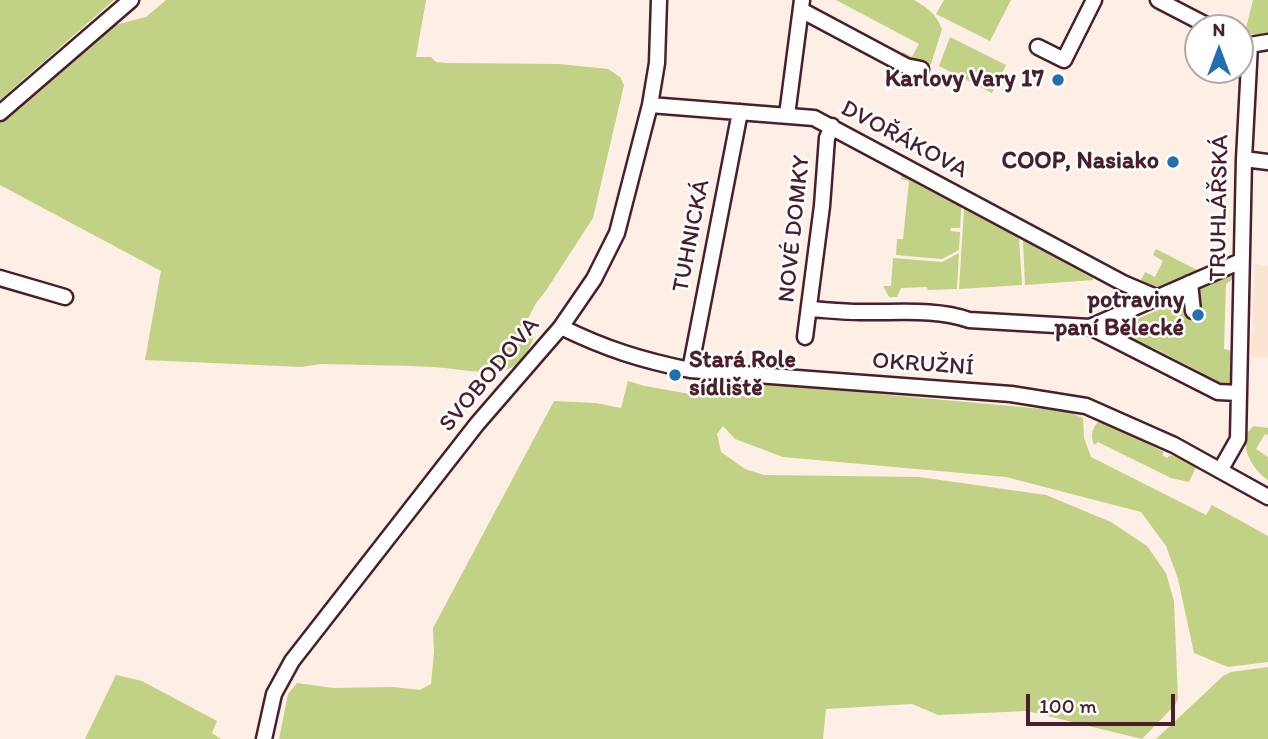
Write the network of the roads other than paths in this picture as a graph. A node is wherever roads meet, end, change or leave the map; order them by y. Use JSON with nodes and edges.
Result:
{"nodes":[{"id":1,"x":131,"y":0,"type":"edge"},
{"id":2,"x":659,"y":0,"type":"edge"},
{"id":3,"x":1094,"y":0,"type":"edge"},
{"id":4,"x":1158,"y":0,"type":"edge"},
{"id":5,"x":802,"y":5,"type":"edge"},
{"id":6,"x":1185,"y":14,"type":"edge"},
{"id":7,"x":1038,"y":47,"type":"dead end"},
{"id":8,"x":921,"y":69,"type":"dead end"},
{"id":9,"x":1245,"y":84,"type":"edge"},
{"id":10,"x":650,"y":105,"type":"junction"},
{"id":11,"x":740,"y":112,"type":"junction"},
{"id":12,"x":0,"y":113,"type":"edge"},
{"id":13,"x":787,"y":115,"type":"junction"},
{"id":14,"x":832,"y":126,"type":"junction"},
{"id":15,"x":1244,"y":159,"type":"junction"},
{"id":16,"x":1268,"y":162,"type":"edge"},
{"id":17,"x":1241,"y":261,"type":"junction"},
{"id":18,"x":0,"y":278,"type":"edge"},
{"id":19,"x":1190,"y":283,"type":"junction"},
{"id":20,"x":1156,"y":297,"type":"junction"},
{"id":21,"x":65,"y":298,"type":"dead end"},
{"id":22,"x":810,"y":309,"type":"junction"},
{"id":23,"x":1193,"y":311,"type":"dead end"},
{"id":24,"x":1114,"y":317,"type":"junction"},
{"id":25,"x":561,"y":327,"type":"junction"},
{"id":26,"x":1090,"y":327,"type":"junction"},
{"id":27,"x":805,"y":337,"type":"dead end"},
{"id":28,"x":1115,"y":340,"type":"junction"},
{"id":29,"x":690,"y":370,"type":"junction"},
{"id":30,"x":1239,"y":393,"type":"junction"},
{"id":31,"x":1221,"y":469,"type":"junction"},
{"id":32,"x":1268,"y":497,"type":"edge"},
{"id":33,"x":264,"y":739,"type":"edge"}],
"edges":[{"from":1,"to":12,"type":"street"},
{"from":2,"to":10,"type":"street","name":"SVOBODOVA"},
{"from":3,"to":7,"type":"street"},
{"from":4,"to":6,"type":"street"},
{"from":5,"to":8,"type":"street"},
{"from":5,"to":13,"type":"street"},
{"from":9,"to":15,"type":"street","name":"TRUHLÁŘSKÁ"},
{"from":10,"to":11,"type":"street","name":"DVOŘÁKOVA"},
{"from":10,"to":25,"type":"street","name":"SVOBODOVA"},
{"from":11,"to":13,"type":"street","name":"DVOŘÁKOVA"},
{"from":11,"to":29,"type":"street","name":"TUHNICKÁ"},
{"from":13,"to":14,"type":"street","name":"DVOŘÁKOVA"},
{"from":14,"to":20,"type":"street","name":"DVOŘÁKOVA"},
{"from":14,"to":22,"type":"street","name":"NOVÉ DOMKY"},
{"from":15,"to":16,"type":"street"},
{"from":15,"to":17,"type":"street","name":"TRUHLÁŘSKÁ"},
{"from":17,"to":19,"type":"street"},
{"from":17,"to":30,"type":"street","name":"TRUHLÁŘSKÁ"},
{"from":18,"to":21,"type":"street"},
{"from":19,"to":20,"type":"street"},
{"from":19,"to":23,"type":"street"},
{"from":20,"to":24,"type":"street"},
{"from":22,"to":26,"type":"street","name":"OKRUŽNÍ"},
{"from":22,"to":27,"type":"street","name":"NOVÉ DOMKY"},
{"from":24,"to":26,"type":"street"},
{"from":24,"to":28,"type":"street"},
{"from":25,"to":29,"type":"street","name":"OKRUŽNÍ"},
{"from":25,"to":33,"type":"street","name":"SVOBODOVA"},
{"from":26,"to":28,"type":"street"},
{"from":28,"to":30,"type":"street"},
{"from":29,"to":31,"type":"street","name":"OKRUŽNÍ"},
{"from":30,"to":31,"type":"street","name":"TRUHLÁŘSKÁ"},
{"from":31,"to":32,"type":"street","name":"OKRUŽNÍ"}]}
